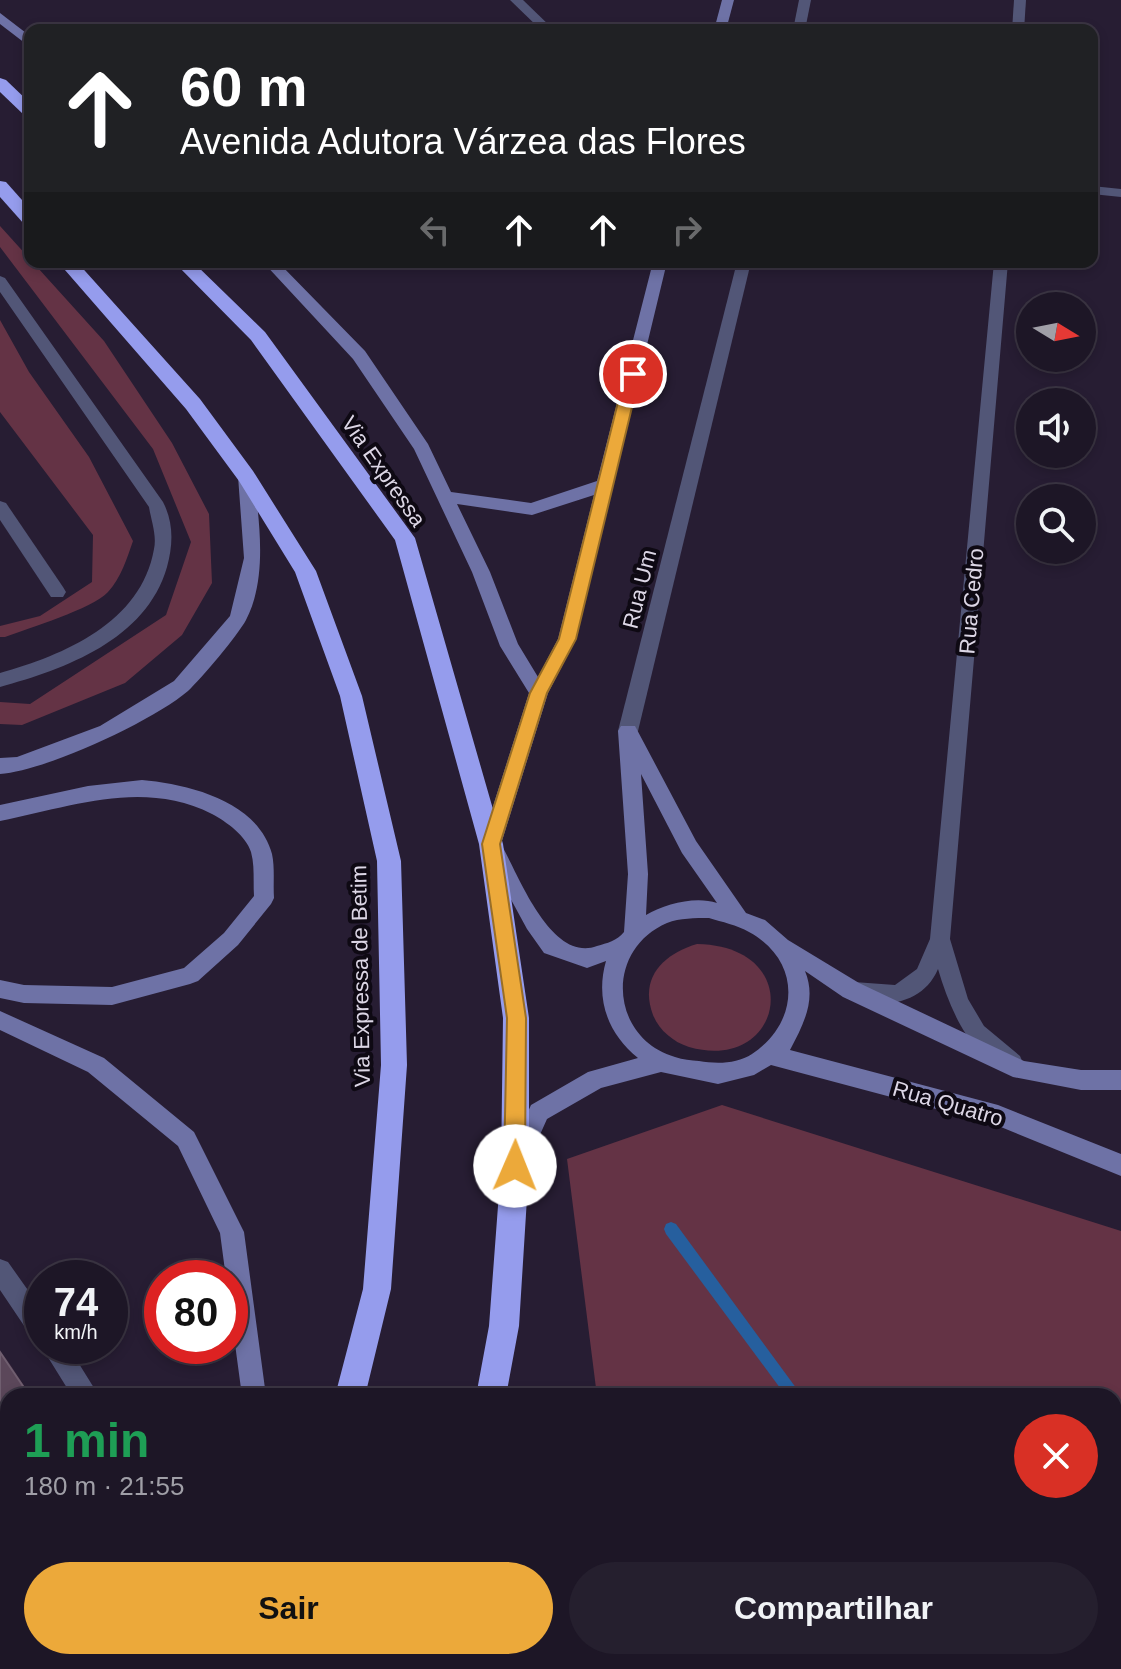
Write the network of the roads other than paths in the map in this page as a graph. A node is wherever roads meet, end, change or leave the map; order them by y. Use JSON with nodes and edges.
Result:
{"nodes":[{"id":1,"x":516,"y":0,"type":"edge"},
{"id":2,"x":728,"y":0,"type":"edge"},
{"id":3,"x":805,"y":0,"type":"edge"},
{"id":4,"x":1020,"y":0,"type":"edge"},
{"id":5,"x":0,"y":17,"type":"edge"},
{"id":6,"x":542,"y":24,"type":"edge"},
{"id":7,"x":722,"y":24,"type":"edge"},
{"id":8,"x":800,"y":24,"type":"edge"},
{"id":9,"x":1018,"y":24,"type":"edge"},
{"id":10,"x":24,"y":38,"type":"edge"},
{"id":11,"x":0,"y":83,"type":"edge"},
{"id":12,"x":24,"y":106,"type":"edge"},
{"id":13,"x":0,"y":186,"type":"edge"},
{"id":14,"x":1098,"y":191,"type":"edge"},
{"id":15,"x":1121,"y":193,"type":"edge"},
{"id":16,"x":24,"y":213,"type":"edge"},
{"id":17,"x":72,"y":268,"type":"edge"},
{"id":18,"x":189,"y":268,"type":"edge"},
{"id":19,"x":276,"y":268,"type":"edge"},
{"id":20,"x":659,"y":268,"type":"edge"},
{"id":21,"x":743,"y":268,"type":"edge"},
{"id":22,"x":1000,"y":268,"type":"edge"},
{"id":23,"x":0,"y":281,"type":"edge"},
{"id":24,"x":246,"y":476,"type":"junction"},
{"id":25,"x":605,"y":485,"type":"junction"},
{"id":26,"x":446,"y":497,"type":"junction"},
{"id":27,"x":0,"y":507,"type":"edge"},
{"id":28,"x":57,"y":592,"type":"dead end"},
{"id":29,"x":0,"y":680,"type":"edge"},
{"id":30,"x":539,"y":693,"type":"junction"},
{"id":31,"x":628,"y":731,"type":"junction"},
{"id":32,"x":0,"y":766,"type":"edge"},
{"id":33,"x":0,"y":813,"type":"edge"},
{"id":34,"x":491,"y":844,"type":"junction"},
{"id":35,"x":736,"y":914,"type":"junction"},
{"id":36,"x":940,"y":939,"type":"junction"},
{"id":37,"x":628,"y":940,"type":"junction"},
{"id":38,"x":784,"y":947,"type":"junction"},
{"id":39,"x":0,"y":989,"type":"edge"},
{"id":40,"x":851,"y":990,"type":"junction"},
{"id":41,"x":0,"y":1020,"type":"edge"},
{"id":42,"x":771,"y":1055,"type":"junction"},
{"id":43,"x":662,"y":1062,"type":"junction"},
{"id":44,"x":1021,"y":1070,"type":"junction"},
{"id":45,"x":1121,"y":1080,"type":"edge"},
{"id":46,"x":1121,"y":1165,"type":"edge"},
{"id":47,"x":515,"y":1166,"type":"junction"},
{"id":48,"x":0,"y":1270,"type":"edge"},
{"id":49,"x":24,"y":1305,"type":"edge"},
{"id":50,"x":65,"y":1364,"type":"edge"},
{"id":51,"x":82,"y":1388,"type":"edge"},
{"id":52,"x":253,"y":1388,"type":"edge"},
{"id":53,"x":352,"y":1388,"type":"edge"},
{"id":54,"x":492,"y":1388,"type":"edge"}],
"edges":[{"from":1,"to":6,"type":"street"},
{"from":2,"to":7,"type":"street"},
{"from":3,"to":8,"type":"street"},
{"from":4,"to":9,"type":"street"},
{"from":5,"to":10,"type":"street"},
{"from":11,"to":12,"type":"highway"},
{"from":13,"to":16,"type":"highway"},
{"from":14,"to":15,"type":"street"},
{"from":17,"to":24,"type":"highway","name":"Via Expressa de Betim"},
{"from":18,"to":34,"type":"highway","name":"Via Expressa"},
{"from":19,"to":26,"type":"street"},
{"from":20,"to":25,"type":"street"},
{"from":21,"to":31,"type":"street","name":"Rua Um"},
{"from":22,"to":36,"type":"street","name":"Rua Cedro"},
{"from":23,"to":29,"type":"street"},
{"from":24,"to":32,"type":"street"},
{"from":24,"to":53,"type":"highway","name":"Via Expressa de Betim"},
{"from":25,"to":26,"type":"street"},
{"from":25,"to":30,"type":"street"},
{"from":26,"to":30,"type":"street"},
{"from":27,"to":28,"type":"street"},
{"from":30,"to":34,"type":"street"},
{"from":31,"to":35,"type":"street"},
{"from":31,"to":37,"type":"street","name":"Rua Um"},
{"from":33,"to":39,"type":"street"},
{"from":34,"to":37,"type":"street"},
{"from":34,"to":47,"type":"highway","name":"Via Expressa"},
{"from":35,"to":37,"type":"street"},
{"from":35,"to":38,"type":"street"},
{"from":36,"to":40,"type":"street","name":"Rua Cedro"},
{"from":36,"to":44,"type":"street","name":"Rua Cedro"},
{"from":37,"to":43,"type":"street"},
{"from":38,"to":40,"type":"street"},
{"from":38,"to":42,"type":"street"},
{"from":40,"to":44,"type":"street"},
{"from":41,"to":52,"type":"street"},
{"from":42,"to":43,"type":"street"},
{"from":42,"to":46,"type":"street","name":"Rua Quatro"},
{"from":43,"to":47,"type":"street"},
{"from":44,"to":45,"type":"street"},
{"from":47,"to":54,"type":"highway","name":"Via Expressa"},
{"from":48,"to":49,"type":"street"},
{"from":50,"to":51,"type":"street"}]}
